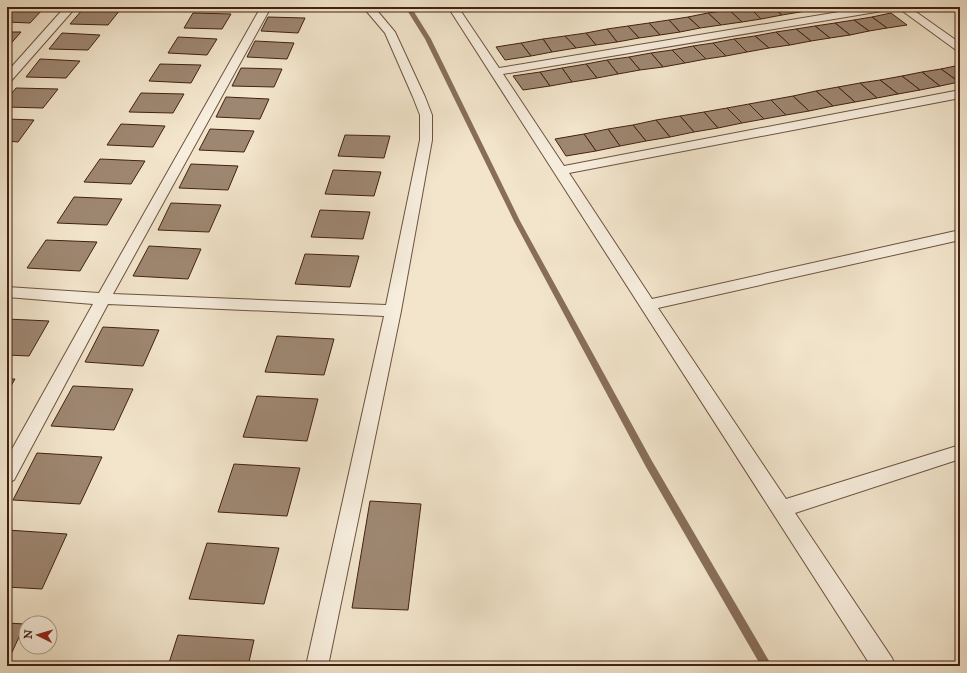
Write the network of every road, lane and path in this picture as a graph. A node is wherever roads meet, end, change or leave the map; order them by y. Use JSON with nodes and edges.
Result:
{"nodes":[{"id":1,"x":71,"y":7,"type":"edge"},
{"id":2,"x":266,"y":7,"type":"edge"},
{"id":3,"x":368,"y":7,"type":"edge"},
{"id":4,"x":453,"y":7,"type":"edge"},
{"id":5,"x":888,"y":7,"type":"edge"},
{"id":6,"x":902,"y":7,"type":"edge"},
{"id":7,"x":960,"y":48,"type":"edge"},
{"id":8,"x":495,"y":72,"type":"junction"},
{"id":9,"x":7,"y":79,"type":"edge"},
{"id":10,"x":960,"y":94,"type":"edge"},
{"id":11,"x":560,"y":171,"type":"junction"},
{"id":12,"x":960,"y":235,"type":"edge"},
{"id":13,"x":7,"y":292,"type":"edge"},
{"id":14,"x":103,"y":299,"type":"junction"},
{"id":15,"x":648,"y":305,"type":"junction"},
{"id":16,"x":393,"y":311,"type":"junction"},
{"id":17,"x":960,"y":452,"type":"edge"},
{"id":18,"x":7,"y":476,"type":"edge"},
{"id":19,"x":781,"y":509,"type":"junction"},
{"id":20,"x":317,"y":666,"type":"edge"},
{"id":21,"x":884,"y":666,"type":"edge"}],
"edges":[{"from":1,"to":9,"type":"lane"},
{"from":2,"to":14,"type":"lane"},
{"from":3,"to":16,"type":"lane"},
{"from":4,"to":8,"type":"lane"},
{"from":5,"to":8,"type":"lane"},
{"from":6,"to":7,"type":"lane"},
{"from":8,"to":11,"type":"lane"},
{"from":10,"to":11,"type":"lane"},
{"from":11,"to":15,"type":"lane"},
{"from":12,"to":15,"type":"lane"},
{"from":13,"to":14,"type":"lane"},
{"from":14,"to":16,"type":"lane"},
{"from":14,"to":18,"type":"lane"},
{"from":15,"to":19,"type":"lane"},
{"from":16,"to":20,"type":"lane"},
{"from":17,"to":19,"type":"lane"},
{"from":19,"to":21,"type":"lane"}]}
